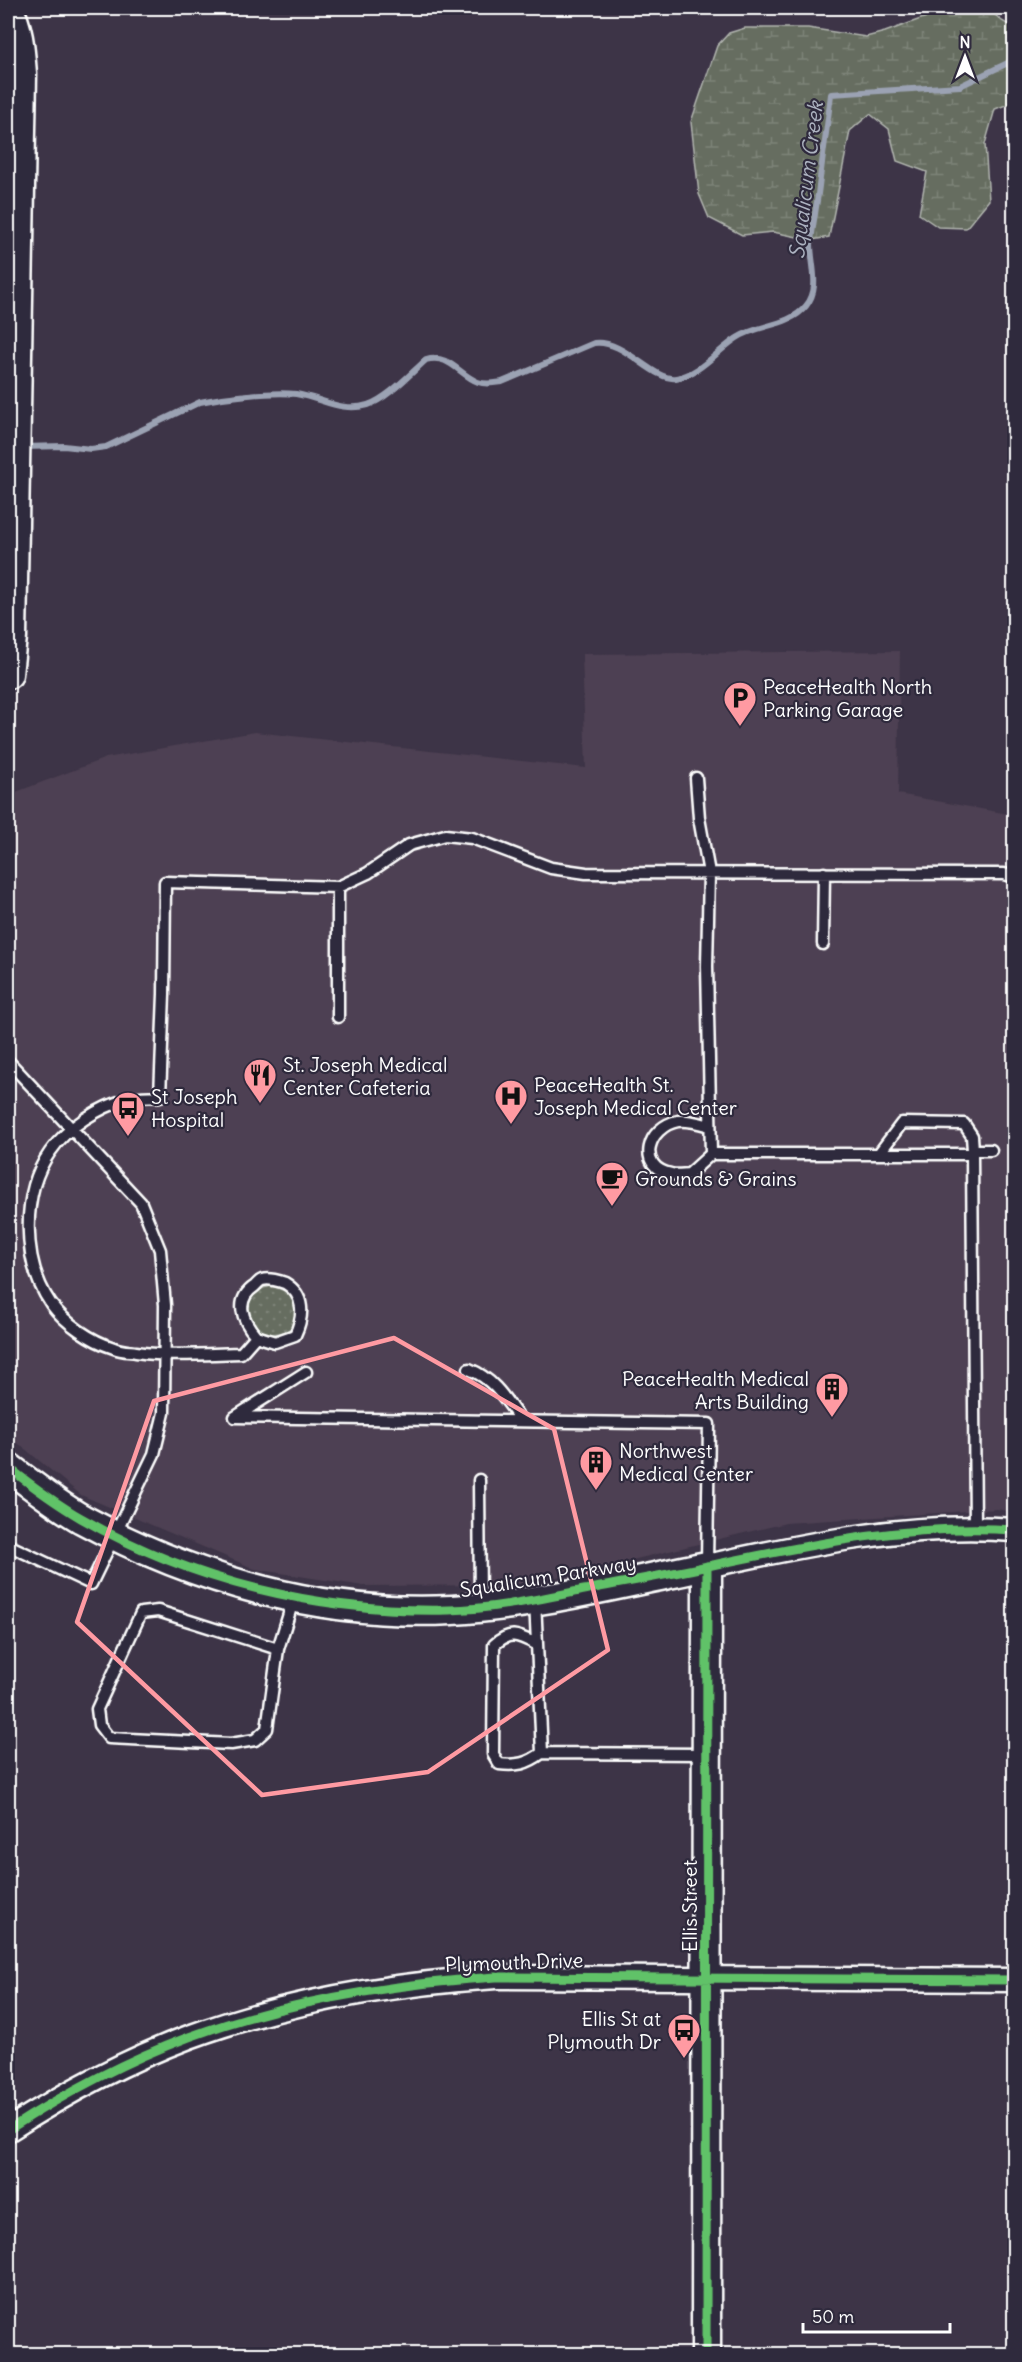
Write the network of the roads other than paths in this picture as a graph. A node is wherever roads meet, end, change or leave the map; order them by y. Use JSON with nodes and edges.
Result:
{"nodes":[{"id":1,"x":8,"y":8,"type":"edge"},
{"id":2,"x":14,"y":125,"type":"edge"},
{"id":3,"x":12,"y":350,"type":"edge"},
{"id":4,"x":8,"y":674,"type":"edge"},
{"id":5,"x":696,"y":778,"type":"dead end"},
{"id":6,"x":709,"y":873,"type":"junction"},
{"id":7,"x":824,"y":873,"type":"junction"},
{"id":8,"x":1014,"y":877,"type":"edge"},
{"id":9,"x":338,"y":887,"type":"junction"},
{"id":10,"x":823,"y":944,"type":"dead end"},
{"id":11,"x":338,"y":1017,"type":"dead end"},
{"id":12,"x":8,"y":1061,"type":"edge"},
{"id":13,"x":710,"y":1126,"type":"junction"},
{"id":14,"x":73,"y":1129,"type":"junction"},
{"id":15,"x":991,"y":1150,"type":"dead end"},
{"id":16,"x":880,"y":1152,"type":"junction"},
{"id":17,"x":973,"y":1152,"type":"junction"},
{"id":18,"x":711,"y":1154,"type":"junction"},
{"id":19,"x":255,"y":1336,"type":"junction"},
{"id":20,"x":165,"y":1356,"type":"junction"},
{"id":21,"x":469,"y":1369,"type":"dead end"},
{"id":22,"x":306,"y":1372,"type":"dead end"},
{"id":23,"x":521,"y":1421,"type":"junction"},
{"id":24,"x":8,"y":1467,"type":"edge"},
{"id":25,"x":479,"y":1480,"type":"dead end"},
{"id":26,"x":975,"y":1528,"type":"junction"},
{"id":27,"x":1014,"y":1530,"type":"edge"},
{"id":28,"x":116,"y":1536,"type":"junction"},
{"id":29,"x":8,"y":1545,"type":"edge"},
{"id":30,"x":707,"y":1566,"type":"junction"},
{"id":31,"x":295,"y":1598,"type":"junction"},
{"id":32,"x":535,"y":1600,"type":"junction"},
{"id":33,"x":480,"y":1608,"type":"junction"},
{"id":34,"x":536,"y":1644,"type":"junction"},
{"id":35,"x":278,"y":1649,"type":"junction"},
{"id":36,"x":542,"y":1753,"type":"junction"},
{"id":37,"x":707,"y":1754,"type":"junction"},
{"id":38,"x":706,"y":1979,"type":"junction"},
{"id":39,"x":1014,"y":1980,"type":"edge"},
{"id":40,"x":8,"y":2130,"type":"edge"},
{"id":41,"x":706,"y":2355,"type":"edge"}],
"edges":[{"from":1,"to":2,"type":"street"},
{"from":2,"to":3,"type":"street"},
{"from":3,"to":4,"type":"street"},
{"from":5,"to":6,"type":"lane"},
{"from":6,"to":7,"type":"lane"},
{"from":6,"to":9,"type":"lane"},
{"from":6,"to":13,"type":"lane"},
{"from":7,"to":8,"type":"lane"},
{"from":7,"to":10,"type":"lane"},
{"from":9,"to":11,"type":"lane"},
{"from":9,"to":14,"type":"lane"},
{"from":12,"to":14,"type":"lane"},
{"from":13,"to":18,"type":"lane"},
{"from":13,"to":18,"type":"lane"},
{"from":14,"to":20,"type":"lane"},
{"from":14,"to":20,"type":"lane"},
{"from":15,"to":17,"type":"lane"},
{"from":16,"to":17,"type":"lane"},
{"from":16,"to":17,"type":"lane"},
{"from":16,"to":18,"type":"lane"},
{"from":17,"to":26,"type":"lane"},
{"from":19,"to":19,"type":"lane"},
{"from":19,"to":20,"type":"lane"},
{"from":20,"to":28,"type":"lane"},
{"from":21,"to":23,"type":"lane"},
{"from":22,"to":23,"type":"lane"},
{"from":23,"to":30,"type":"lane"},
{"from":24,"to":28,"type":"street","name":"Squalicum Parkway"},
{"from":25,"to":33,"type":"lane"},
{"from":26,"to":27,"type":"street","name":"Squalicum Parkway"},
{"from":26,"to":30,"type":"street","name":"Squalicum Parkway"},
{"from":28,"to":29,"type":"lane"},
{"from":28,"to":31,"type":"street","name":"Squalicum Parkway"},
{"from":30,"to":32,"type":"street","name":"Squalicum Parkway"},
{"from":30,"to":37,"type":"street","name":"Ellis Street"},
{"from":31,"to":33,"type":"street","name":"Squalicum Parkway"},
{"from":31,"to":35,"type":"lane"},
{"from":32,"to":33,"type":"street","name":"Squalicum Parkway"},
{"from":32,"to":34,"type":"lane"},
{"from":34,"to":36,"type":"lane"},
{"from":34,"to":36,"type":"lane"},
{"from":35,"to":35,"type":"lane"},
{"from":36,"to":37,"type":"lane"},
{"from":37,"to":38,"type":"street","name":"Ellis Street"},
{"from":38,"to":39,"type":"street","name":"Plymouth Drive"},
{"from":38,"to":40,"type":"street","name":"Plymouth Drive"},
{"from":38,"to":41,"type":"street","name":"Ellis Street"}]}
